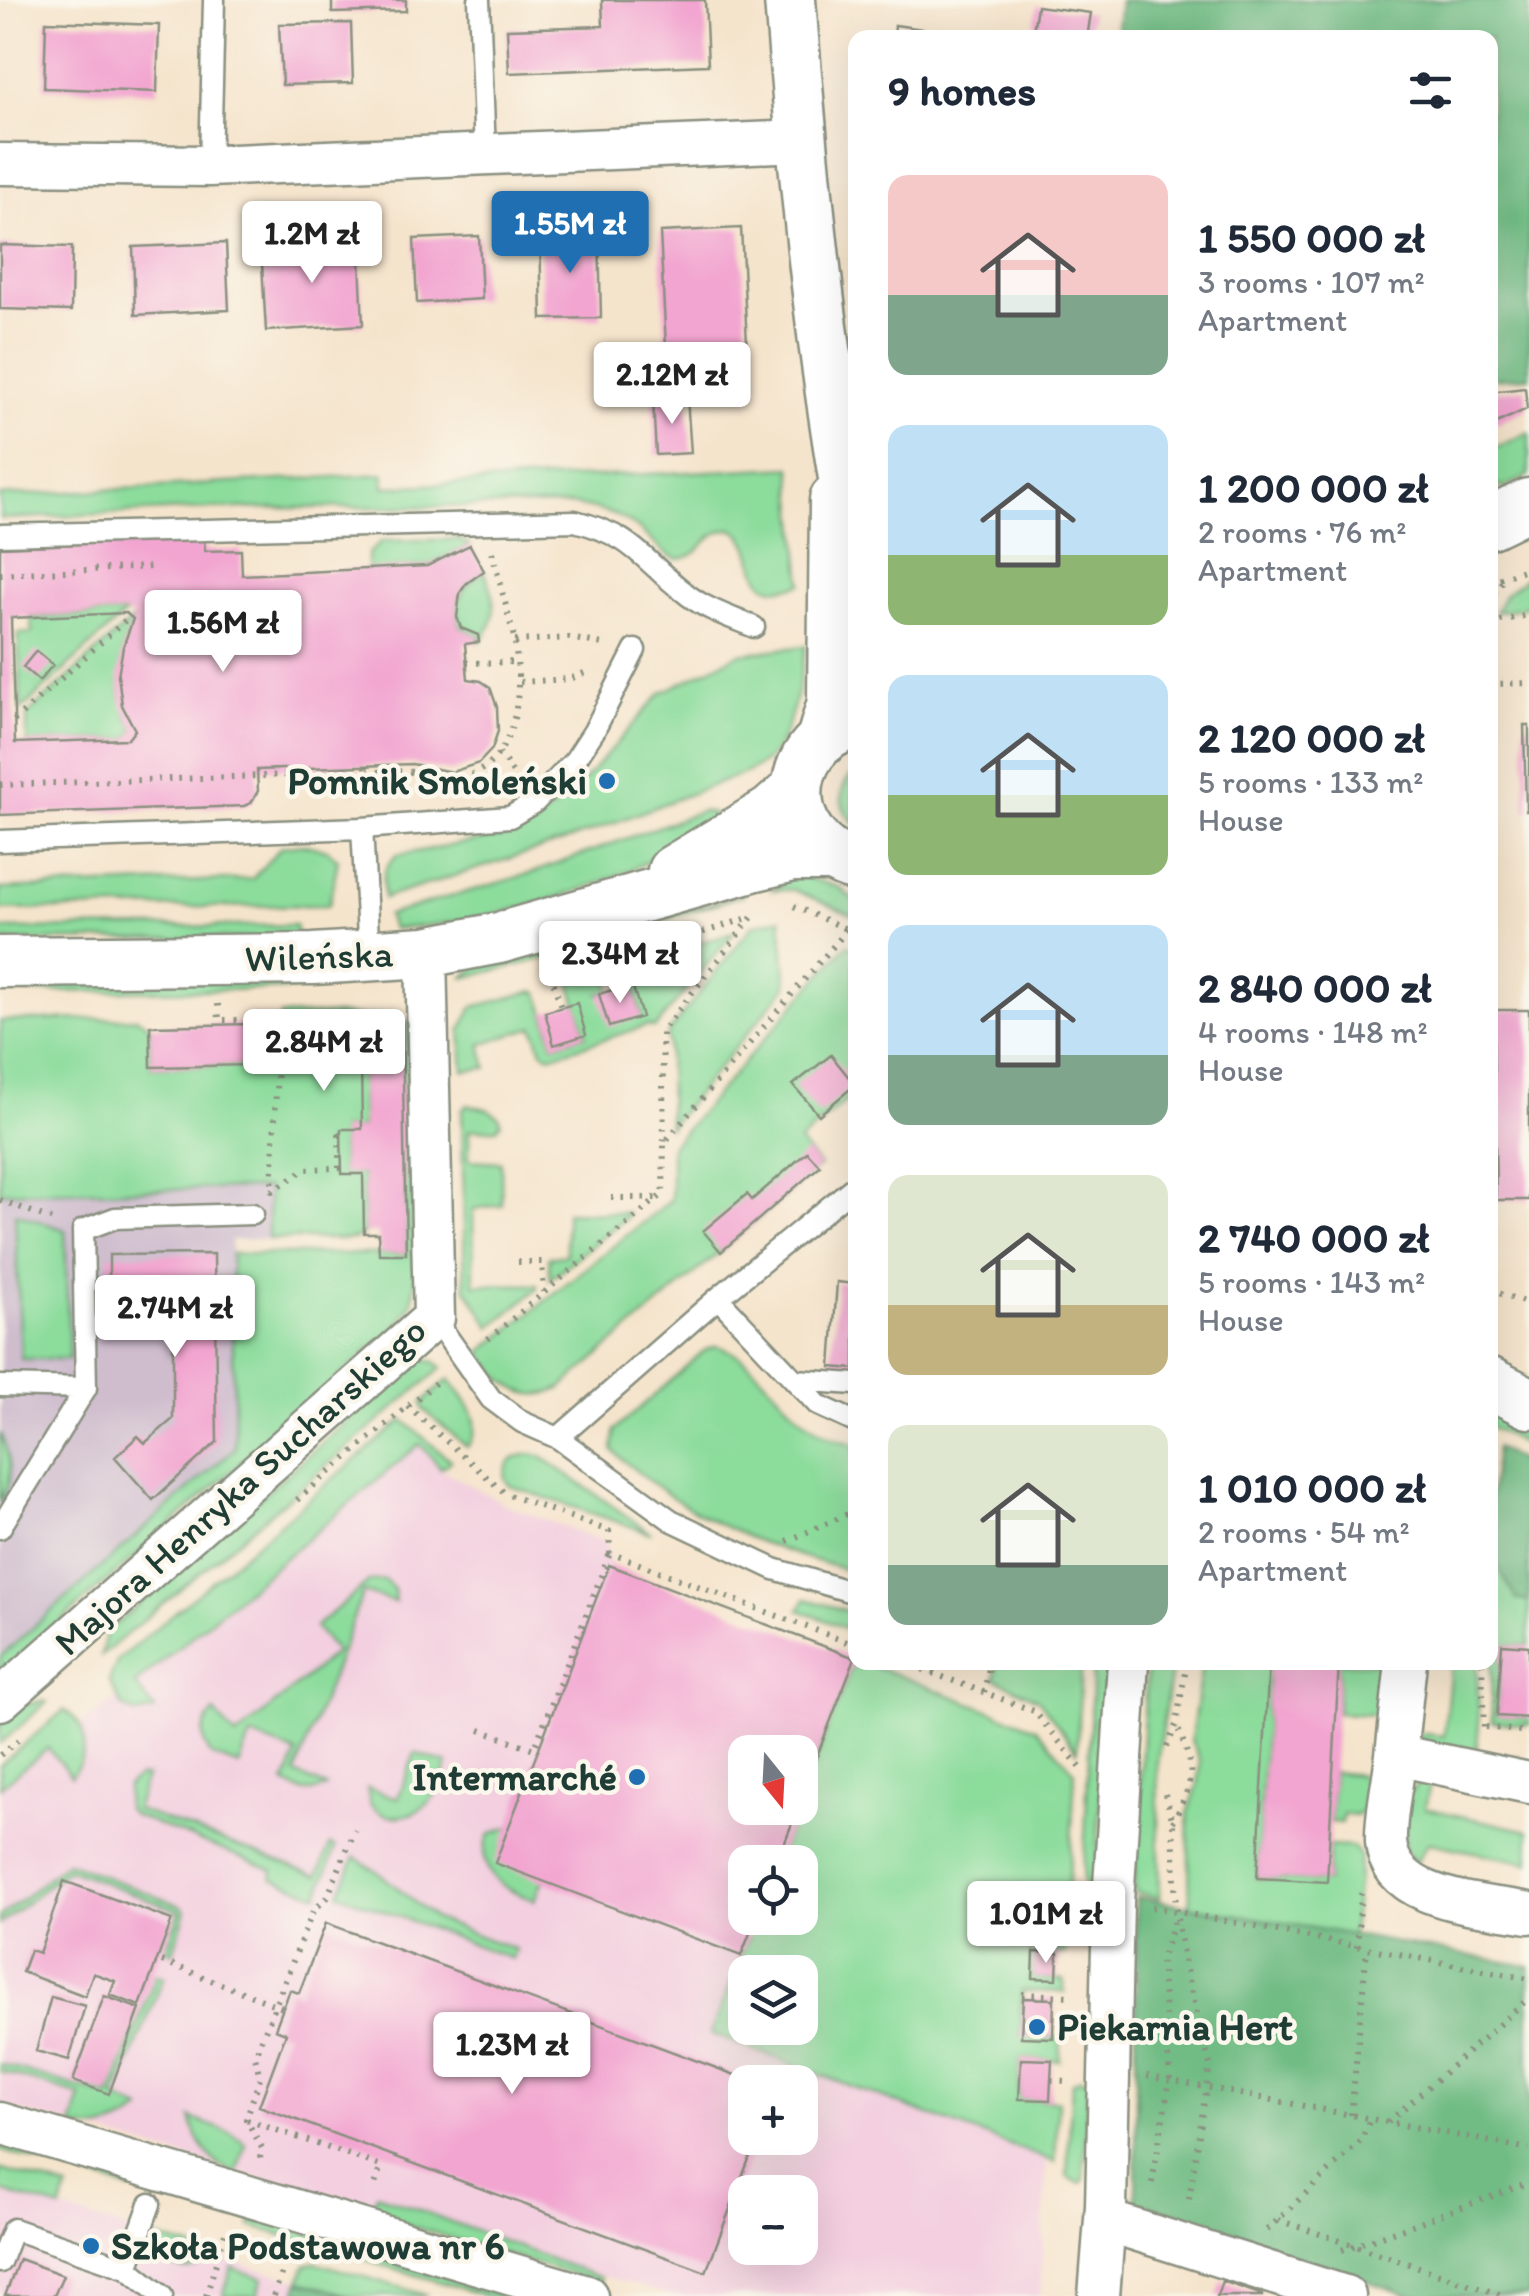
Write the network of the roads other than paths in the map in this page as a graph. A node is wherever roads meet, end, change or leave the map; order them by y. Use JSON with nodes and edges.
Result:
{"nodes":[{"id":1,"x":214,"y":0,"type":"edge"},
{"id":2,"x":480,"y":0,"type":"edge"},
{"id":3,"x":790,"y":0,"type":"edge"},
{"id":4,"x":801,"y":141,"type":"junction"},
{"id":5,"x":485,"y":153,"type":"junction"},
{"id":6,"x":0,"y":164,"type":"edge"},
{"id":7,"x":210,"y":166,"type":"junction"},
{"id":8,"x":834,"y":430,"type":"junction"},
{"id":9,"x":848,"y":504,"type":"edge"},
{"id":10,"x":1529,"y":504,"type":"edge"},
{"id":11,"x":1498,"y":519,"type":"edge"},
{"id":12,"x":0,"y":536,"type":"edge"},
{"id":13,"x":754,"y":626,"type":"dead end"},
{"id":14,"x":635,"y":650,"type":"dead end"},
{"id":15,"x":838,"y":730,"type":"edge"},
{"id":16,"x":797,"y":789,"type":"junction"},
{"id":17,"x":362,"y":828,"type":"junction"},
{"id":18,"x":0,"y":841,"type":"edge"},
{"id":19,"x":847,"y":864,"type":"edge"},
{"id":20,"x":630,"y":898,"type":"junction"},
{"id":21,"x":426,"y":952,"type":"junction"},
{"id":22,"x":369,"y":957,"type":"junction"},
{"id":23,"x":0,"y":962,"type":"edge"},
{"id":24,"x":848,"y":1192,"type":"edge"},
{"id":25,"x":254,"y":1214,"type":"dead end"},
{"id":26,"x":718,"y":1298,"type":"junction"},
{"id":27,"x":434,"y":1318,"type":"junction"},
{"id":28,"x":796,"y":1380,"type":"junction"},
{"id":29,"x":848,"y":1384,"type":"edge"},
{"id":30,"x":0,"y":1386,"type":"edge"},
{"id":31,"x":1498,"y":1387,"type":"edge"},
{"id":32,"x":86,"y":1388,"type":"junction"},
{"id":33,"x":1529,"y":1403,"type":"edge"},
{"id":34,"x":848,"y":1419,"type":"edge"},
{"id":35,"x":558,"y":1438,"type":"junction"},
{"id":36,"x":0,"y":1528,"type":"edge"},
{"id":37,"x":848,"y":1590,"type":"edge"},
{"id":38,"x":1128,"y":1670,"type":"edge"},
{"id":39,"x":1405,"y":1670,"type":"edge"},
{"id":40,"x":0,"y":1700,"type":"edge"},
{"id":41,"x":1396,"y":1755,"type":"junction"},
{"id":42,"x":1529,"y":1783,"type":"edge"},
{"id":43,"x":1529,"y":1913,"type":"edge"},
{"id":44,"x":0,"y":2123,"type":"edge"},
{"id":45,"x":150,"y":2204,"type":"dead end"},
{"id":46,"x":1141,"y":2233,"type":"junction"},
{"id":47,"x":0,"y":2262,"type":"edge"},
{"id":48,"x":127,"y":2268,"type":"junction"},
{"id":49,"x":162,"y":2296,"type":"edge"},
{"id":50,"x":587,"y":2296,"type":"edge"},
{"id":51,"x":1100,"y":2296,"type":"edge"},
{"id":52,"x":1345,"y":2296,"type":"edge"}],
"edges":[{"from":1,"to":7,"type":"lane"},
{"from":2,"to":5,"type":"lane"},
{"from":3,"to":4,"type":"street"},
{"from":4,"to":5,"type":"street"},
{"from":4,"to":8,"type":"street"},
{"from":5,"to":7,"type":"street"},
{"from":6,"to":7,"type":"street"},
{"from":8,"to":9,"type":"street"},
{"from":8,"to":15,"type":"street"},
{"from":10,"to":11,"type":"street"},
{"from":12,"to":13,"type":"lane"},
{"from":14,"to":17,"type":"lane"},
{"from":15,"to":16,"type":"street"},
{"from":16,"to":19,"type":"street"},
{"from":16,"to":20,"type":"street","name":"Wileńska"},
{"from":17,"to":18,"type":"lane"},
{"from":17,"to":22,"type":"lane"},
{"from":19,"to":20,"type":"street","name":"Wileńska"},
{"from":20,"to":21,"type":"street","name":"Wileńska"},
{"from":21,"to":22,"type":"street","name":"Wileńska"},
{"from":21,"to":27,"type":"street","name":"Majora Henryka Sucharskiego"},
{"from":22,"to":23,"type":"street","name":"Wileńska"},
{"from":24,"to":26,"type":"lane"},
{"from":25,"to":32,"type":"lane"},
{"from":26,"to":28,"type":"lane"},
{"from":26,"to":35,"type":"lane"},
{"from":27,"to":35,"type":"lane"},
{"from":27,"to":40,"type":"street","name":"Majora Henryka Sucharskiego"},
{"from":28,"to":29,"type":"lane"},
{"from":28,"to":34,"type":"lane"},
{"from":30,"to":32,"type":"lane"},
{"from":31,"to":33,"type":"street"},
{"from":32,"to":36,"type":"lane"},
{"from":35,"to":37,"type":"lane"},
{"from":38,"to":46,"type":"street"},
{"from":39,"to":41,"type":"street"},
{"from":41,"to":42,"type":"street"},
{"from":41,"to":43,"type":"street"},
{"from":44,"to":50,"type":"street"},
{"from":45,"to":48,"type":"lane"},
{"from":46,"to":51,"type":"street"},
{"from":46,"to":52,"type":"street"},
{"from":47,"to":48,"type":"lane"},
{"from":48,"to":49,"type":"lane"}]}
